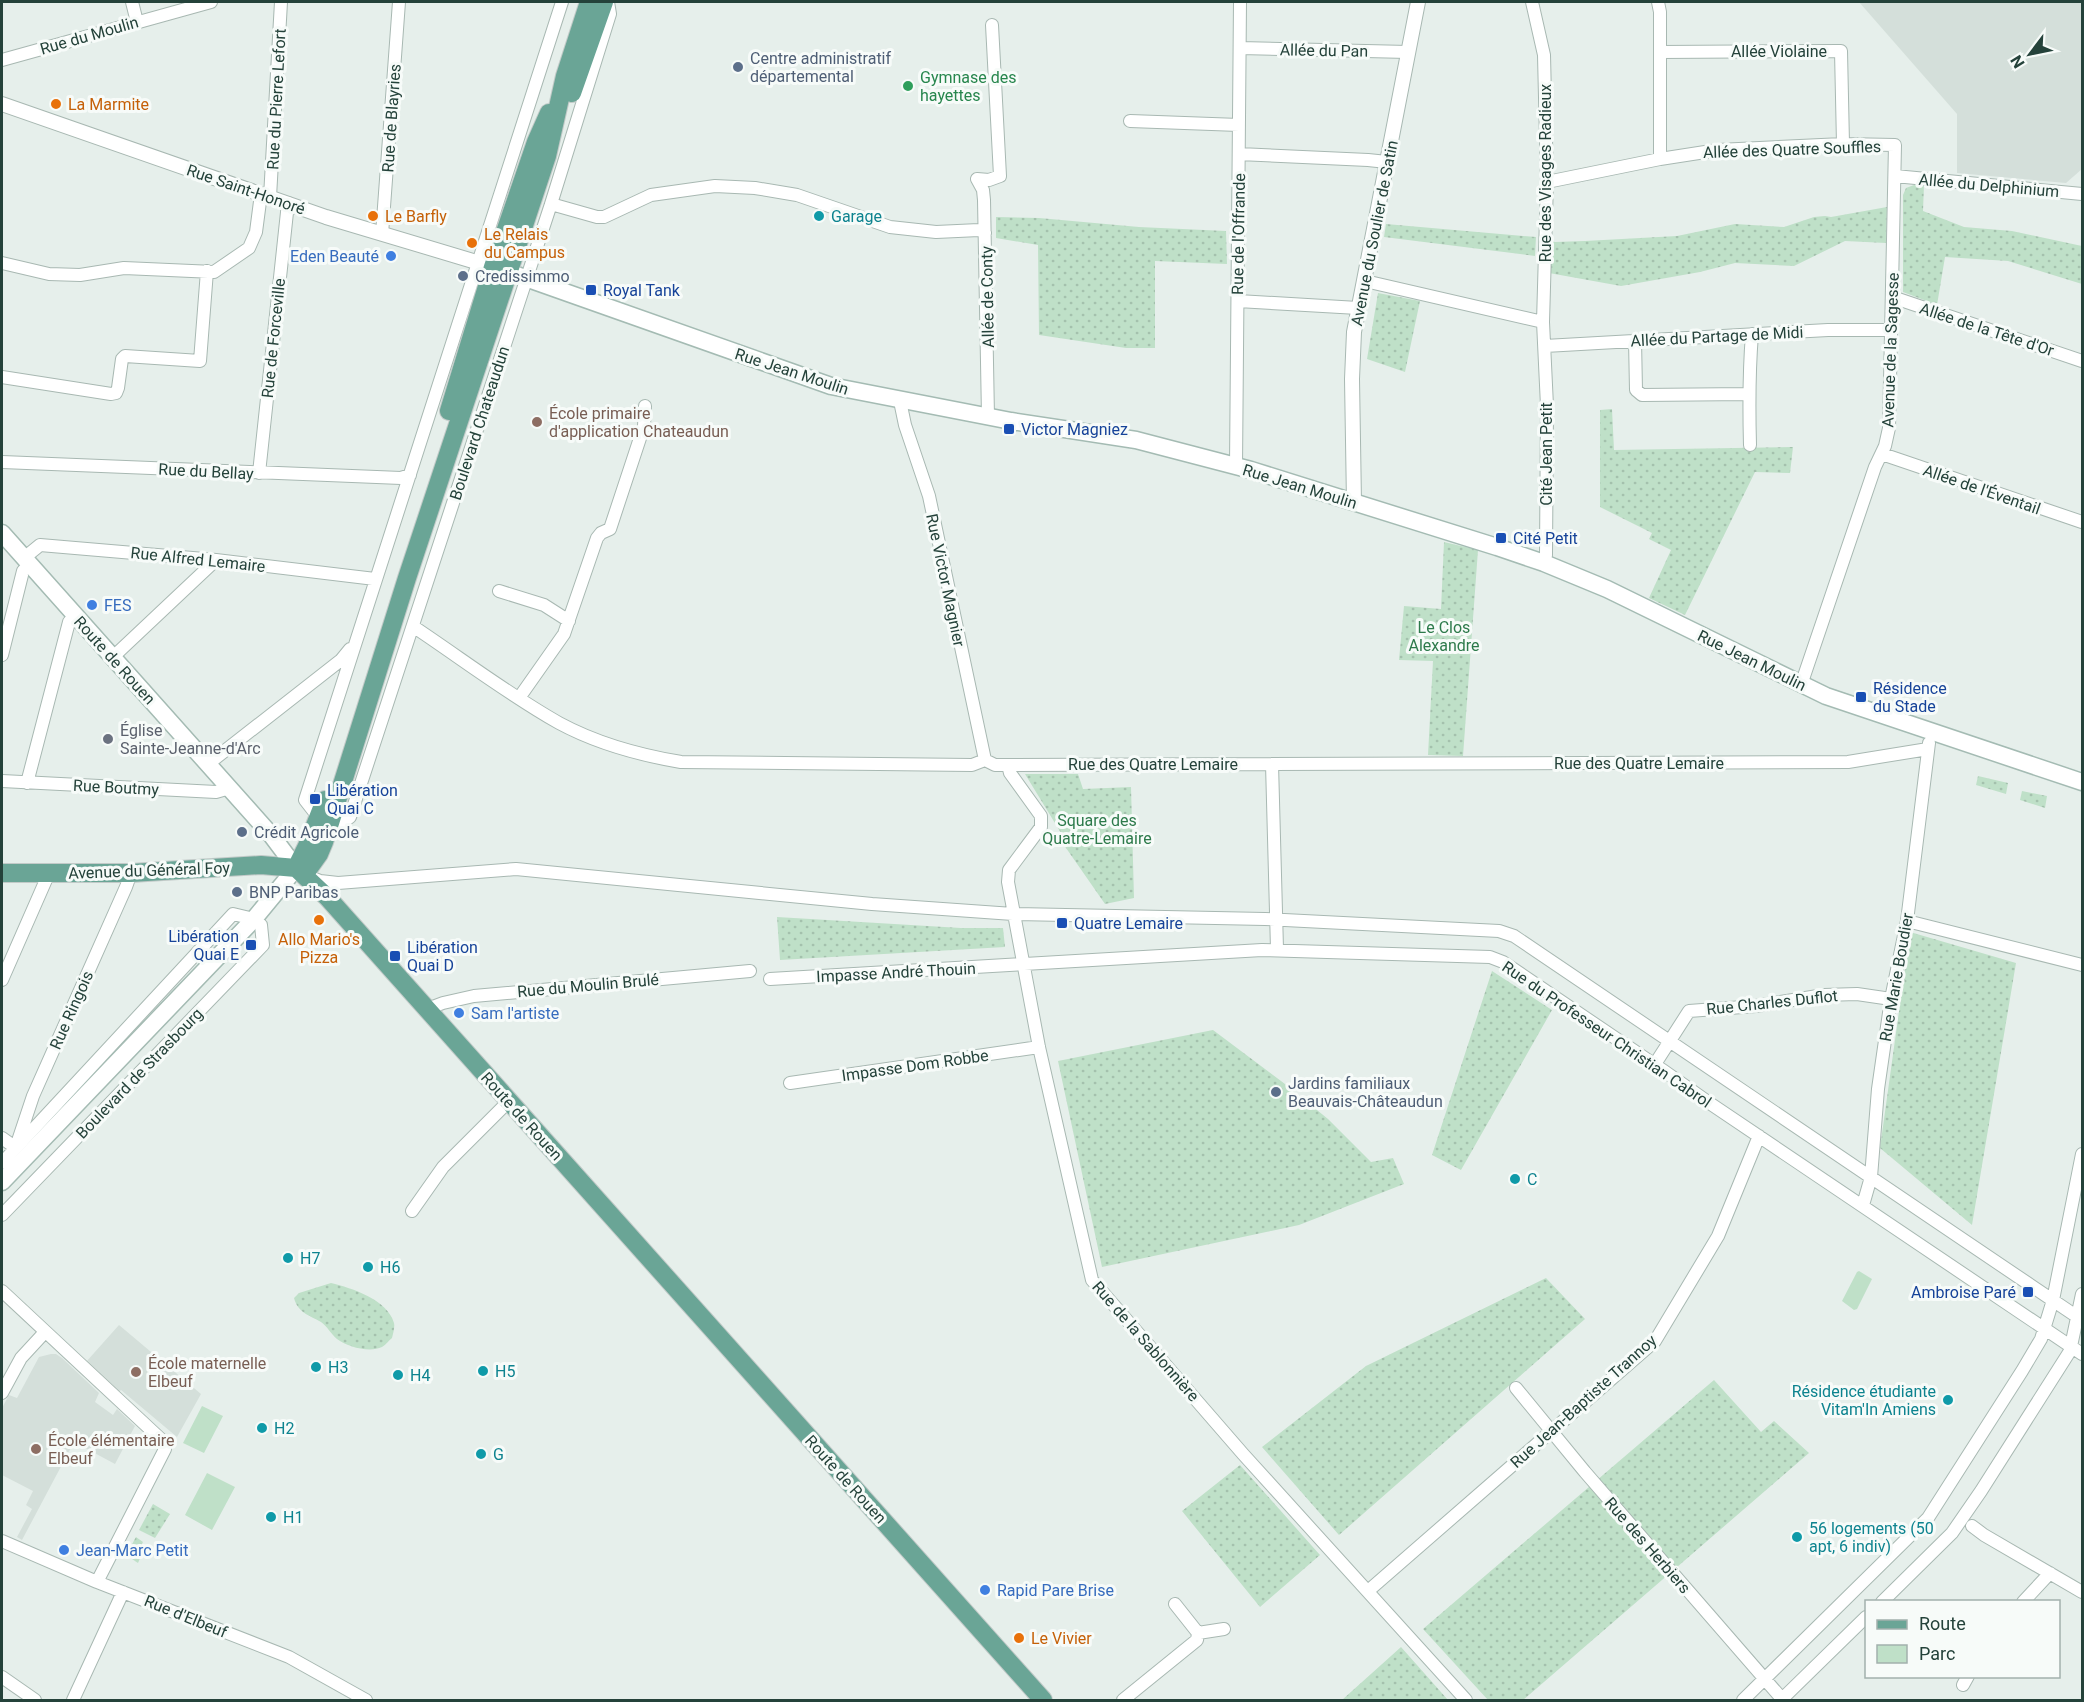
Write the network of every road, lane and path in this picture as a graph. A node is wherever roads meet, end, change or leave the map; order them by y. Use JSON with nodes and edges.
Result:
{"nodes":[{"id":1,"x":132,"y":2,"type":"edge"},
{"id":2,"x":211,"y":2,"type":"edge"},
{"id":3,"x":281,"y":2,"type":"edge"},
{"id":4,"x":399,"y":2,"type":"edge"},
{"id":5,"x":562,"y":2,"type":"edge"},
{"id":6,"x":577,"y":2,"type":"edge"},
{"id":7,"x":589,"y":2,"type":"edge"},
{"id":8,"x":606,"y":2,"type":"edge"},
{"id":9,"x":1240,"y":2,"type":"edge"},
{"id":10,"x":1418,"y":2,"type":"edge"},
{"id":11,"x":1532,"y":2,"type":"edge"},
{"id":12,"x":1658,"y":2,"type":"edge"},
{"id":13,"x":137,"y":22,"type":"junction"},
{"id":14,"x":993,"y":25,"type":"dead end"},
{"id":15,"x":1240,"y":48,"type":"junction"},
{"id":16,"x":1408,"y":52,"type":"junction"},
{"id":17,"x":1660,"y":52,"type":"junction"},
{"id":18,"x":2,"y":60,"type":"edge"},
{"id":19,"x":576,"y":81,"type":"junction"},
{"id":20,"x":2,"y":104,"type":"edge"},
{"id":21,"x":1130,"y":121,"type":"dead end"},
{"id":22,"x":1239,"y":125,"type":"junction"},
{"id":23,"x":1843,"y":144,"type":"junction"},
{"id":24,"x":1895,"y":146,"type":"joint"},
{"id":25,"x":541,"y":149,"type":"junction"},
{"id":26,"x":1239,"y":154,"type":"junction"},
{"id":27,"x":1660,"y":159,"type":"junction"},
{"id":28,"x":1387,"y":162,"type":"junction"},
{"id":29,"x":1895,"y":176,"type":"junction"},
{"id":30,"x":1547,"y":182,"type":"junction"},
{"id":31,"x":2082,"y":194,"type":"edge"},
{"id":32,"x":266,"y":195,"type":"junction"},
{"id":33,"x":288,"y":204,"type":"junction"},
{"id":34,"x":551,"y":204,"type":"junction"},
{"id":35,"x":986,"y":233,"type":"junction"},
{"id":36,"x":382,"y":234,"type":"junction"},
{"id":37,"x":2,"y":263,"type":"edge"},
{"id":38,"x":494,"y":267,"type":"junction"},
{"id":39,"x":207,"y":272,"type":"junction"},
{"id":40,"x":526,"y":278,"type":"junction"},
{"id":41,"x":1365,"y":281,"type":"junction"},
{"id":42,"x":1892,"y":297,"type":"junction"},
{"id":43,"x":1238,"y":301,"type":"junction"},
{"id":44,"x":1358,"y":308,"type":"junction"},
{"id":45,"x":1543,"y":322,"type":"junction"},
{"id":46,"x":1890,"y":330,"type":"junction"},
{"id":47,"x":1752,"y":334,"type":"junction"},
{"id":48,"x":1635,"y":340,"type":"junction"},
{"id":49,"x":1545,"y":346,"type":"junction"},
{"id":50,"x":2082,"y":361,"type":"edge"},
{"id":51,"x":2,"y":377,"type":"edge"},
{"id":52,"x":1748,"y":394,"type":"junction"},
{"id":53,"x":900,"y":401,"type":"junction"},
{"id":54,"x":645,"y":406,"type":"dead end"},
{"id":55,"x":988,"y":417,"type":"junction"},
{"id":56,"x":1750,"y":446,"type":"dead end"},
{"id":57,"x":1882,"y":454,"type":"junction"},
{"id":58,"x":2,"y":462,"type":"edge"},
{"id":59,"x":1236,"y":466,"type":"junction"},
{"id":60,"x":259,"y":473,"type":"junction"},
{"id":61,"x":410,"y":475,"type":"junction"},
{"id":62,"x":1354,"y":503,"type":"junction"},
{"id":63,"x":2082,"y":522,"type":"edge"},
{"id":64,"x":2,"y":532,"type":"edge"},
{"id":65,"x":216,"y":560,"type":"junction"},
{"id":66,"x":27,"y":561,"type":"junction"},
{"id":67,"x":1544,"y":563,"type":"junction"},
{"id":68,"x":375,"y":579,"type":"junction"},
{"id":69,"x":499,"y":591,"type":"dead end"},
{"id":70,"x":75,"y":615,"type":"junction"},
{"id":71,"x":569,"y":621,"type":"junction"},
{"id":72,"x":414,"y":627,"type":"junction"},
{"id":73,"x":354,"y":643,"type":"junction"},
{"id":74,"x":2,"y":655,"type":"edge"},
{"id":75,"x":113,"y":657,"type":"junction"},
{"id":76,"x":1801,"y":685,"type":"junction"},
{"id":77,"x":519,"y":698,"type":"junction"},
{"id":78,"x":1931,"y":730,"type":"junction"},
{"id":79,"x":1928,"y":749,"type":"junction"},
{"id":80,"x":985,"y":760,"type":"junction"},
{"id":81,"x":208,"y":764,"type":"junction"},
{"id":82,"x":1272,"y":764,"type":"junction"},
{"id":83,"x":1008,"y":765,"type":"junction"},
{"id":84,"x":2,"y":781,"type":"edge"},
{"id":85,"x":2082,"y":782,"type":"edge"},
{"id":86,"x":27,"y":783,"type":"junction"},
{"id":87,"x":230,"y":788,"type":"junction"},
{"id":88,"x":323,"y":825,"type":"junction"},
{"id":89,"x":300,"y":871,"type":"junction"},
{"id":90,"x":2,"y":873,"type":"edge"},
{"id":91,"x":49,"y":873,"type":"junction"},
{"id":92,"x":131,"y":873,"type":"junction"},
{"id":93,"x":1014,"y":914,"type":"junction"},
{"id":94,"x":1276,"y":920,"type":"junction"},
{"id":95,"x":1907,"y":921,"type":"junction"},
{"id":96,"x":257,"y":922,"type":"junction"},
{"id":97,"x":1277,"y":949,"type":"junction"},
{"id":98,"x":1022,"y":965,"type":"junction"},
{"id":99,"x":2082,"y":965,"type":"edge"},
{"id":100,"x":750,"y":971,"type":"dead end"},
{"id":101,"x":770,"y":979,"type":"dead end"},
{"id":102,"x":2,"y":980,"type":"edge"},
{"id":103,"x":1891,"y":999,"type":"junction"},
{"id":104,"x":427,"y":1009,"type":"junction"},
{"id":105,"x":1669,"y":1040,"type":"junction"},
{"id":106,"x":1039,"y":1047,"type":"junction"},
{"id":107,"x":1655,"y":1064,"type":"junction"},
{"id":108,"x":790,"y":1083,"type":"dead end"},
{"id":109,"x":509,"y":1101,"type":"junction"},
{"id":110,"x":1759,"y":1136,"type":"junction"},
{"id":111,"x":2,"y":1138,"type":"edge"},
{"id":112,"x":16,"y":1148,"type":"junction"},
{"id":113,"x":2082,"y":1154,"type":"edge"},
{"id":114,"x":2,"y":1163,"type":"edge"},
{"id":115,"x":1870,"y":1177,"type":"junction"},
{"id":116,"x":2,"y":1182,"type":"edge"},
{"id":117,"x":2,"y":1194,"type":"edge"},
{"id":118,"x":1863,"y":1205,"type":"junction"},
{"id":119,"x":412,"y":1211,"type":"dead end"},
{"id":120,"x":2,"y":1215,"type":"edge"},
{"id":121,"x":2,"y":1291,"type":"edge"},
{"id":122,"x":2082,"y":1294,"type":"edge"},
{"id":123,"x":2053,"y":1300,"type":"junction"},
{"id":124,"x":2080,"y":1318,"type":"edge"},
{"id":125,"x":2044,"y":1329,"type":"junction"},
{"id":126,"x":45,"y":1332,"type":"junction"},
{"id":127,"x":2077,"y":1351,"type":"edge"},
{"id":128,"x":1516,"y":1388,"type":"dead end"},
{"id":129,"x":2,"y":1393,"type":"edge"},
{"id":130,"x":1552,"y":1432,"type":"junction"},
{"id":131,"x":1972,"y":1526,"type":"dead end"},
{"id":132,"x":2,"y":1541,"type":"edge"},
{"id":133,"x":2050,"y":1573,"type":"junction"},
{"id":134,"x":97,"y":1582,"type":"junction"},
{"id":135,"x":1368,"y":1591,"type":"junction"},
{"id":136,"x":123,"y":1592,"type":"junction"},
{"id":137,"x":2082,"y":1592,"type":"edge"},
{"id":138,"x":1884,"y":1600,"type":"edge"},
{"id":139,"x":2025,"y":1600,"type":"edge"},
{"id":140,"x":1175,"y":1604,"type":"dead end"},
{"id":141,"x":1865,"y":1618,"type":"edge"},
{"id":142,"x":1224,"y":1629,"type":"dead end"},
{"id":143,"x":1198,"y":1633,"type":"junction"},
{"id":144,"x":2,"y":1677,"type":"edge"},
{"id":145,"x":1764,"y":1680,"type":"junction"},
{"id":146,"x":1042,"y":1700,"type":"edge"},
{"id":147,"x":1782,"y":1700,"type":"edge"},
{"id":148,"x":35,"y":1701,"type":"edge"},
{"id":149,"x":73,"y":1701,"type":"edge"},
{"id":150,"x":366,"y":1701,"type":"edge"},
{"id":151,"x":1123,"y":1701,"type":"edge"},
{"id":152,"x":1466,"y":1701,"type":"edge"},
{"id":153,"x":1743,"y":1701,"type":"edge"}],
"edges":[{"from":1,"to":13,"type":"street"},
{"from":2,"to":13,"type":"street","name":"Rue du Moulin"},
{"from":3,"to":32,"type":"street","name":"Rue du Pierre Lefort"},
{"from":4,"to":36,"type":"street","name":"Rue de Blayries"},
{"from":5,"to":38,"type":"street","name":"Boulevard Chateaudun"},
{"from":6,"to":25,"type":"main road"},
{"from":7,"to":19,"type":"main road","name":"Boulevard Chateaudun"},
{"from":8,"to":19,"type":"main road"},
{"from":9,"to":15,"type":"street","name":"Rue de l'Offrande"},
{"from":10,"to":16,"type":"street","name":"Avenue du Soulier de Satin"},
{"from":11,"to":30,"type":"street","name":"Rue des Visages Radieux"},
{"from":12,"to":17,"type":"street"},
{"from":13,"to":18,"type":"street","name":"Rue du Moulin"},
{"from":14,"to":35,"type":"street","name":"Allée de Conty"},
{"from":15,"to":16,"type":"street","name":"Allée du Pan"},
{"from":15,"to":22,"type":"street","name":"Rue de l'Offrande"},
{"from":16,"to":28,"type":"street","name":"Avenue du Soulier de Satin"},
{"from":17,"to":23,"type":"street","name":"Allée Violaine"},
{"from":17,"to":27,"type":"street"},
{"from":19,"to":25,"type":"main road","name":"Boulevard Chateaudun"},
{"from":19,"to":34,"type":"street","name":"Boulevard Chateaudun"},
{"from":20,"to":32,"type":"street","name":"Rue Saint-Honoré"},
{"from":21,"to":22,"type":"street"},
{"from":22,"to":26,"type":"street","name":"Rue de l'Offrande"},
{"from":23,"to":24,"type":"street","name":"Allée des Quatre Souffles"},
{"from":23,"to":27,"type":"street","name":"Allée des Quatre Souffles"},
{"from":24,"to":29,"type":"street","name":"Avenue de la Sagesse"},
{"from":25,"to":38,"type":"main road","name":"Boulevard Chateaudun"},
{"from":26,"to":28,"type":"street"},
{"from":26,"to":43,"type":"street","name":"Rue de l'Offrande"},
{"from":27,"to":30,"type":"street","name":"Allée des Quatre Souffles"},
{"from":28,"to":41,"type":"street","name":"Avenue du Soulier de Satin"},
{"from":29,"to":31,"type":"street","name":"Allée du Delphinium"},
{"from":29,"to":42,"type":"street","name":"Avenue de la Sagesse"},
{"from":30,"to":45,"type":"street","name":"Rue des Visages Radieux"},
{"from":32,"to":33,"type":"street","name":"Rue Saint-Honoré"},
{"from":32,"to":39,"type":"street","name":"Rue du Pierre Lefort"},
{"from":33,"to":36,"type":"street","name":"Rue Saint-Honoré"},
{"from":33,"to":60,"type":"street","name":"Rue de Forceville"},
{"from":34,"to":35,"type":"street"},
{"from":34,"to":40,"type":"street","name":"Boulevard Chateaudun"},
{"from":35,"to":55,"type":"street","name":"Allée de Conty"},
{"from":36,"to":38,"type":"street","name":"Rue Saint-Honoré"},
{"from":37,"to":39,"type":"street"},
{"from":38,"to":40,"type":"main road","name":"Rue Jean Moulin"},
{"from":38,"to":61,"type":"street","name":"Boulevard Chateaudun"},
{"from":38,"to":88,"type":"main road","name":"Boulevard Chateaudun"},
{"from":39,"to":51,"type":"street"},
{"from":40,"to":53,"type":"main road","name":"Rue Jean Moulin"},
{"from":40,"to":72,"type":"street","name":"Boulevard Chateaudun"},
{"from":41,"to":44,"type":"street","name":"Avenue du Soulier de Satin"},
{"from":41,"to":45,"type":"street"},
{"from":42,"to":46,"type":"street","name":"Avenue de la Sagesse"},
{"from":42,"to":50,"type":"street","name":"Allée de la Tête d'Or"},
{"from":43,"to":44,"type":"street"},
{"from":43,"to":59,"type":"street","name":"Rue de l'Offrande"},
{"from":44,"to":62,"type":"street","name":"Avenue du Soulier de Satin"},
{"from":45,"to":49,"type":"street","name":"Rue des Visages Radieux"},
{"from":46,"to":47,"type":"street","name":"Allée du Partage de Midi"},
{"from":46,"to":57,"type":"street","name":"Avenue de la Sagesse"},
{"from":47,"to":48,"type":"street","name":"Allée du Partage de Midi"},
{"from":47,"to":52,"type":"street"},
{"from":48,"to":49,"type":"street","name":"Allée du Partage de Midi"},
{"from":48,"to":52,"type":"street"},
{"from":49,"to":67,"type":"street","name":"Cité Jean Petit"},
{"from":52,"to":56,"type":"street"},
{"from":53,"to":55,"type":"main road","name":"Rue Jean Moulin"},
{"from":53,"to":80,"type":"street","name":"Rue Victor Magnier"},
{"from":54,"to":71,"type":"street"},
{"from":55,"to":59,"type":"main road","name":"Rue Jean Moulin"},
{"from":57,"to":63,"type":"street","name":"Allée de l'Éventail"},
{"from":57,"to":76,"type":"street","name":"Avenue de la Sagesse"},
{"from":58,"to":60,"type":"street","name":"Rue du Bellay"},
{"from":59,"to":62,"type":"main road","name":"Rue Jean Moulin"},
{"from":60,"to":61,"type":"street","name":"Rue du Bellay"},
{"from":61,"to":68,"type":"street","name":"Boulevard Chateaudun"},
{"from":62,"to":67,"type":"main road","name":"Rue Jean Moulin"},
{"from":64,"to":66,"type":"main road","name":"Route de Rouen"},
{"from":65,"to":66,"type":"street","name":"Rue Alfred Lemaire"},
{"from":65,"to":68,"type":"street","name":"Rue Alfred Lemaire"},
{"from":65,"to":75,"type":"street"},
{"from":66,"to":70,"type":"main road","name":"Route de Rouen"},
{"from":66,"to":74,"type":"street"},
{"from":67,"to":76,"type":"main road","name":"Rue Jean Moulin"},
{"from":68,"to":73,"type":"street","name":"Boulevard Chateaudun"},
{"from":69,"to":71,"type":"street"},
{"from":70,"to":75,"type":"main road","name":"Route de Rouen"},
{"from":70,"to":86,"type":"street"},
{"from":71,"to":77,"type":"street"},
{"from":72,"to":77,"type":"street","name":"Rue des Quatre Lemaire"},
{"from":72,"to":88,"type":"street","name":"Boulevard Chateaudun"},
{"from":73,"to":81,"type":"street"},
{"from":73,"to":88,"type":"street","name":"Boulevard Chateaudun"},
{"from":75,"to":81,"type":"main road","name":"Route de Rouen"},
{"from":76,"to":78,"type":"main road","name":"Rue Jean Moulin"},
{"from":77,"to":80,"type":"street","name":"Rue des Quatre Lemaire"},
{"from":78,"to":79,"type":"street","name":"Rue Marie Boudier"},
{"from":78,"to":85,"type":"main road","name":"Rue Jean Moulin"},
{"from":79,"to":82,"type":"street","name":"Rue des Quatre Lemaire"},
{"from":79,"to":95,"type":"street","name":"Rue Marie Boudier"},
{"from":80,"to":83,"type":"street","name":"Rue des Quatre Lemaire"},
{"from":81,"to":87,"type":"main road","name":"Route de Rouen"},
{"from":82,"to":83,"type":"street","name":"Rue des Quatre Lemaire"},
{"from":82,"to":94,"type":"street"},
{"from":83,"to":93,"type":"street","name":"Rue de la Sablonnière"},
{"from":84,"to":86,"type":"street","name":"Rue Boutmy"},
{"from":86,"to":87,"type":"street","name":"Rue Boutmy"},
{"from":87,"to":89,"type":"main road","name":"Route de Rouen"},
{"from":88,"to":89,"type":"main road","name":"Boulevard Chateaudun"},
{"from":89,"to":92,"type":"main road","name":"Avenue du Général Foy"},
{"from":89,"to":93,"type":"street"},
{"from":89,"to":96,"type":"main road","name":"Boulevard de Strasbourg"},
{"from":89,"to":104,"type":"main road","name":"Route de Rouen"},
{"from":90,"to":91,"type":"main road","name":"Avenue du Général Foy"},
{"from":91,"to":92,"type":"main road","name":"Avenue du Général Foy"},
{"from":91,"to":102,"type":"street"},
{"from":92,"to":112,"type":"street","name":"Rue Ringois"},
{"from":93,"to":94,"type":"street"},
{"from":93,"to":98,"type":"street","name":"Rue de la Sablonnière"},
{"from":94,"to":97,"type":"street"},
{"from":94,"to":105,"type":"street"},
{"from":95,"to":99,"type":"street"},
{"from":95,"to":103,"type":"street","name":"Rue Marie Boudier"},
{"from":96,"to":112,"type":"street"},
{"from":96,"to":116,"type":"main road","name":"Boulevard de Strasbourg"},
{"from":96,"to":117,"type":"main road","name":"Boulevard de Strasbourg"},
{"from":96,"to":120,"type":"street","name":"Boulevard de Strasbourg"},
{"from":97,"to":98,"type":"street","name":"Rue du Professeur Christian Cabrol"},
{"from":97,"to":107,"type":"street","name":"Rue du Professeur Christian Cabrol"},
{"from":98,"to":101,"type":"street","name":"Impasse André Thouin"},
{"from":98,"to":106,"type":"street","name":"Rue de la Sablonnière"},
{"from":100,"to":104,"type":"street","name":"Rue du Moulin Brulé"},
{"from":103,"to":105,"type":"street","name":"Rue Charles Duflot"},
{"from":103,"to":115,"type":"street","name":"Rue Marie Boudier"},
{"from":104,"to":109,"type":"main road","name":"Route de Rouen"},
{"from":105,"to":107,"type":"street","name":"Rue Charles Duflot"},
{"from":105,"to":115,"type":"street"},
{"from":106,"to":108,"type":"street","name":"Impasse Dom Robbe"},
{"from":106,"to":135,"type":"street","name":"Rue de la Sablonnière"},
{"from":107,"to":110,"type":"street","name":"Rue du Professeur Christian Cabrol"},
{"from":109,"to":119,"type":"street"},
{"from":109,"to":146,"type":"main road","name":"Route de Rouen"},
{"from":110,"to":118,"type":"street","name":"Rue du Professeur Christian Cabrol"},
{"from":110,"to":130,"type":"street","name":"Rue Jean-Baptiste Trannoy"},
{"from":111,"to":112,"type":"street"},
{"from":112,"to":114,"type":"street"},
{"from":113,"to":123,"type":"street"},
{"from":115,"to":118,"type":"street","name":"Rue Marie Boudier"},
{"from":115,"to":123,"type":"street"},
{"from":118,"to":125,"type":"street","name":"Rue du Professeur Christian Cabrol"},
{"from":121,"to":126,"type":"street"},
{"from":122,"to":124,"type":"street"},
{"from":123,"to":124,"type":"street"},
{"from":123,"to":125,"type":"street"},
{"from":124,"to":127,"type":"street"},
{"from":125,"to":127,"type":"street","name":"Rue du Professeur Christian Cabrol"},
{"from":125,"to":145,"type":"street"},
{"from":126,"to":129,"type":"street"},
{"from":126,"to":134,"type":"street"},
{"from":127,"to":138,"type":"street"},
{"from":128,"to":130,"type":"street","name":"Rue des Herbiers"},
{"from":130,"to":135,"type":"street","name":"Rue Jean-Baptiste Trannoy"},
{"from":130,"to":145,"type":"street","name":"Rue des Herbiers"},
{"from":131,"to":133,"type":"street"},
{"from":132,"to":134,"type":"street","name":"Rue d'Elbeuf"},
{"from":133,"to":137,"type":"street"},
{"from":133,"to":139,"type":"street"},
{"from":134,"to":136,"type":"street","name":"Rue d'Elbeuf"},
{"from":135,"to":152,"type":"street","name":"Rue de la Sablonnière"},
{"from":136,"to":149,"type":"street"},
{"from":136,"to":150,"type":"street","name":"Rue d'Elbeuf"},
{"from":140,"to":143,"type":"street"},
{"from":141,"to":147,"type":"street"},
{"from":142,"to":143,"type":"street"},
{"from":143,"to":151,"type":"street"},
{"from":144,"to":148,"type":"street"},
{"from":145,"to":147,"type":"street","name":"Rue des Herbiers"},
{"from":145,"to":153,"type":"street"}]}
